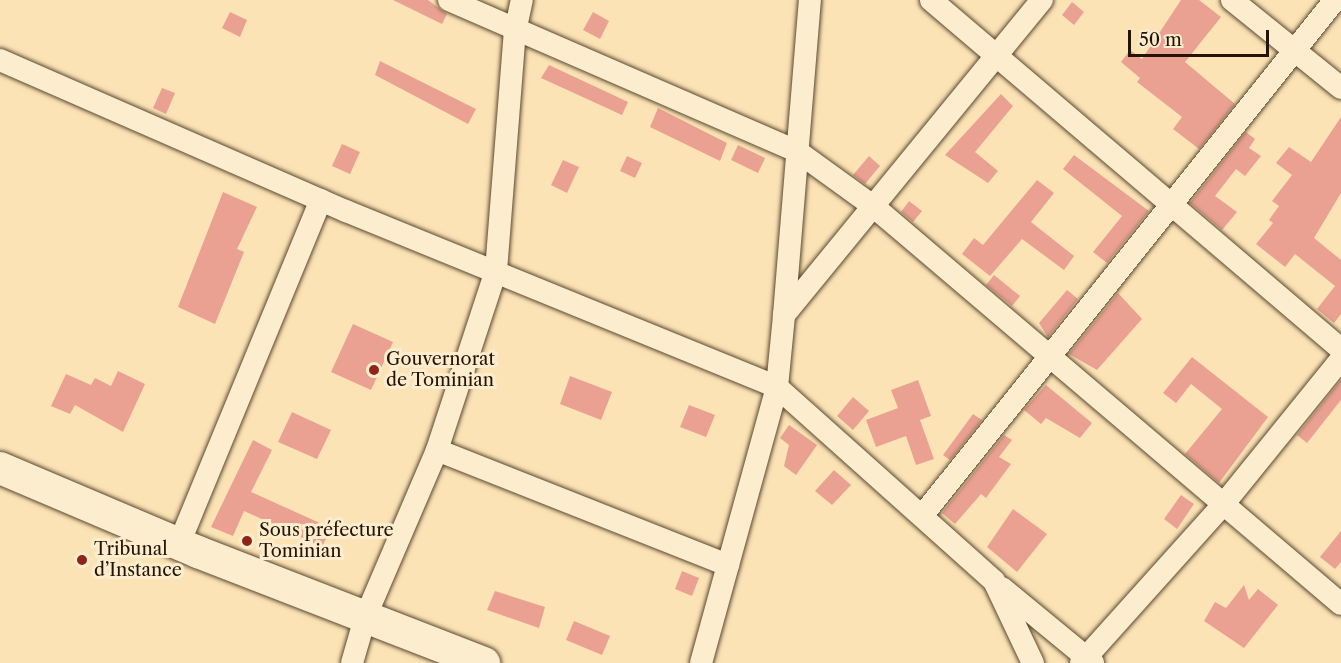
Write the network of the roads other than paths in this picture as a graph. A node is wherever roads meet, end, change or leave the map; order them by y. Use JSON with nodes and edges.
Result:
{"nodes":[{"id":1,"x":449,"y":0,"type":"edge"},
{"id":2,"x":522,"y":0,"type":"edge"},
{"id":3,"x":810,"y":0,"type":"edge"},
{"id":4,"x":931,"y":0,"type":"edge"},
{"id":5,"x":1042,"y":0,"type":"edge"},
{"id":6,"x":1232,"y":0,"type":"edge"},
{"id":7,"x":1335,"y":0,"type":"edge"},
{"id":8,"x":515,"y":32,"type":"junction"},
{"id":9,"x":1294,"y":51,"type":"junction"},
{"id":10,"x":998,"y":55,"type":"junction"},
{"id":11,"x":0,"y":60,"type":"edge"},
{"id":12,"x":1341,"y":88,"type":"edge"},
{"id":13,"x":797,"y":151,"type":"junction"},
{"id":14,"x":321,"y":200,"type":"junction"},
{"id":15,"x":1171,"y":204,"type":"junction"},
{"id":16,"x":873,"y":206,"type":"junction"},
{"id":17,"x":496,"y":271,"type":"junction"},
{"id":18,"x":784,"y":315,"type":"junction"},
{"id":19,"x":1341,"y":350,"type":"edge"},
{"id":20,"x":1048,"y":356,"type":"junction"},
{"id":21,"x":1341,"y":359,"type":"edge"},
{"id":22,"x":777,"y":387,"type":"junction"},
{"id":23,"x":437,"y":450,"type":"junction"},
{"id":24,"x":0,"y":468,"type":"edge"},
{"id":25,"x":1222,"y":506,"type":"junction"},
{"id":26,"x":922,"y":516,"type":"junction"},
{"id":27,"x":179,"y":544,"type":"junction"},
{"id":28,"x":728,"y":565,"type":"junction"},
{"id":29,"x":994,"y":581,"type":"junction"},
{"id":30,"x":1341,"y":604,"type":"edge"},
{"id":31,"x":365,"y":618,"type":"junction"},
{"id":32,"x":1086,"y":661,"type":"edge"},
{"id":33,"x":352,"y":663,"type":"edge"},
{"id":34,"x":484,"y":663,"type":"edge"},
{"id":35,"x":701,"y":663,"type":"edge"},
{"id":36,"x":1033,"y":663,"type":"edge"}],
"edges":[{"from":1,"to":8,"type":"street"},
{"from":2,"to":8,"type":"street"},
{"from":3,"to":13,"type":"street"},
{"from":4,"to":10,"type":"street"},
{"from":5,"to":10,"type":"street"},
{"from":6,"to":9,"type":"street"},
{"from":7,"to":9,"type":"street"},
{"from":8,"to":13,"type":"street"},
{"from":8,"to":17,"type":"street"},
{"from":9,"to":12,"type":"street"},
{"from":9,"to":15,"type":"street"},
{"from":10,"to":15,"type":"street"},
{"from":10,"to":16,"type":"street"},
{"from":11,"to":14,"type":"street"},
{"from":13,"to":16,"type":"street"},
{"from":13,"to":18,"type":"street"},
{"from":14,"to":17,"type":"street"},
{"from":14,"to":27,"type":"street"},
{"from":15,"to":19,"type":"street"},
{"from":15,"to":20,"type":"street"},
{"from":16,"to":18,"type":"street"},
{"from":16,"to":20,"type":"street"},
{"from":17,"to":22,"type":"street"},
{"from":17,"to":23,"type":"street"},
{"from":18,"to":22,"type":"street"},
{"from":20,"to":25,"type":"street"},
{"from":20,"to":26,"type":"street"},
{"from":21,"to":25,"type":"street"},
{"from":22,"to":26,"type":"street"},
{"from":22,"to":28,"type":"street"},
{"from":23,"to":28,"type":"street"},
{"from":23,"to":31,"type":"street"},
{"from":24,"to":27,"type":"street"},
{"from":25,"to":30,"type":"street"},
{"from":25,"to":32,"type":"street"},
{"from":26,"to":29,"type":"street"},
{"from":27,"to":31,"type":"street"},
{"from":28,"to":35,"type":"street"},
{"from":29,"to":32,"type":"street"},
{"from":29,"to":36,"type":"street"},
{"from":31,"to":33,"type":"street"},
{"from":31,"to":34,"type":"street"}]}
